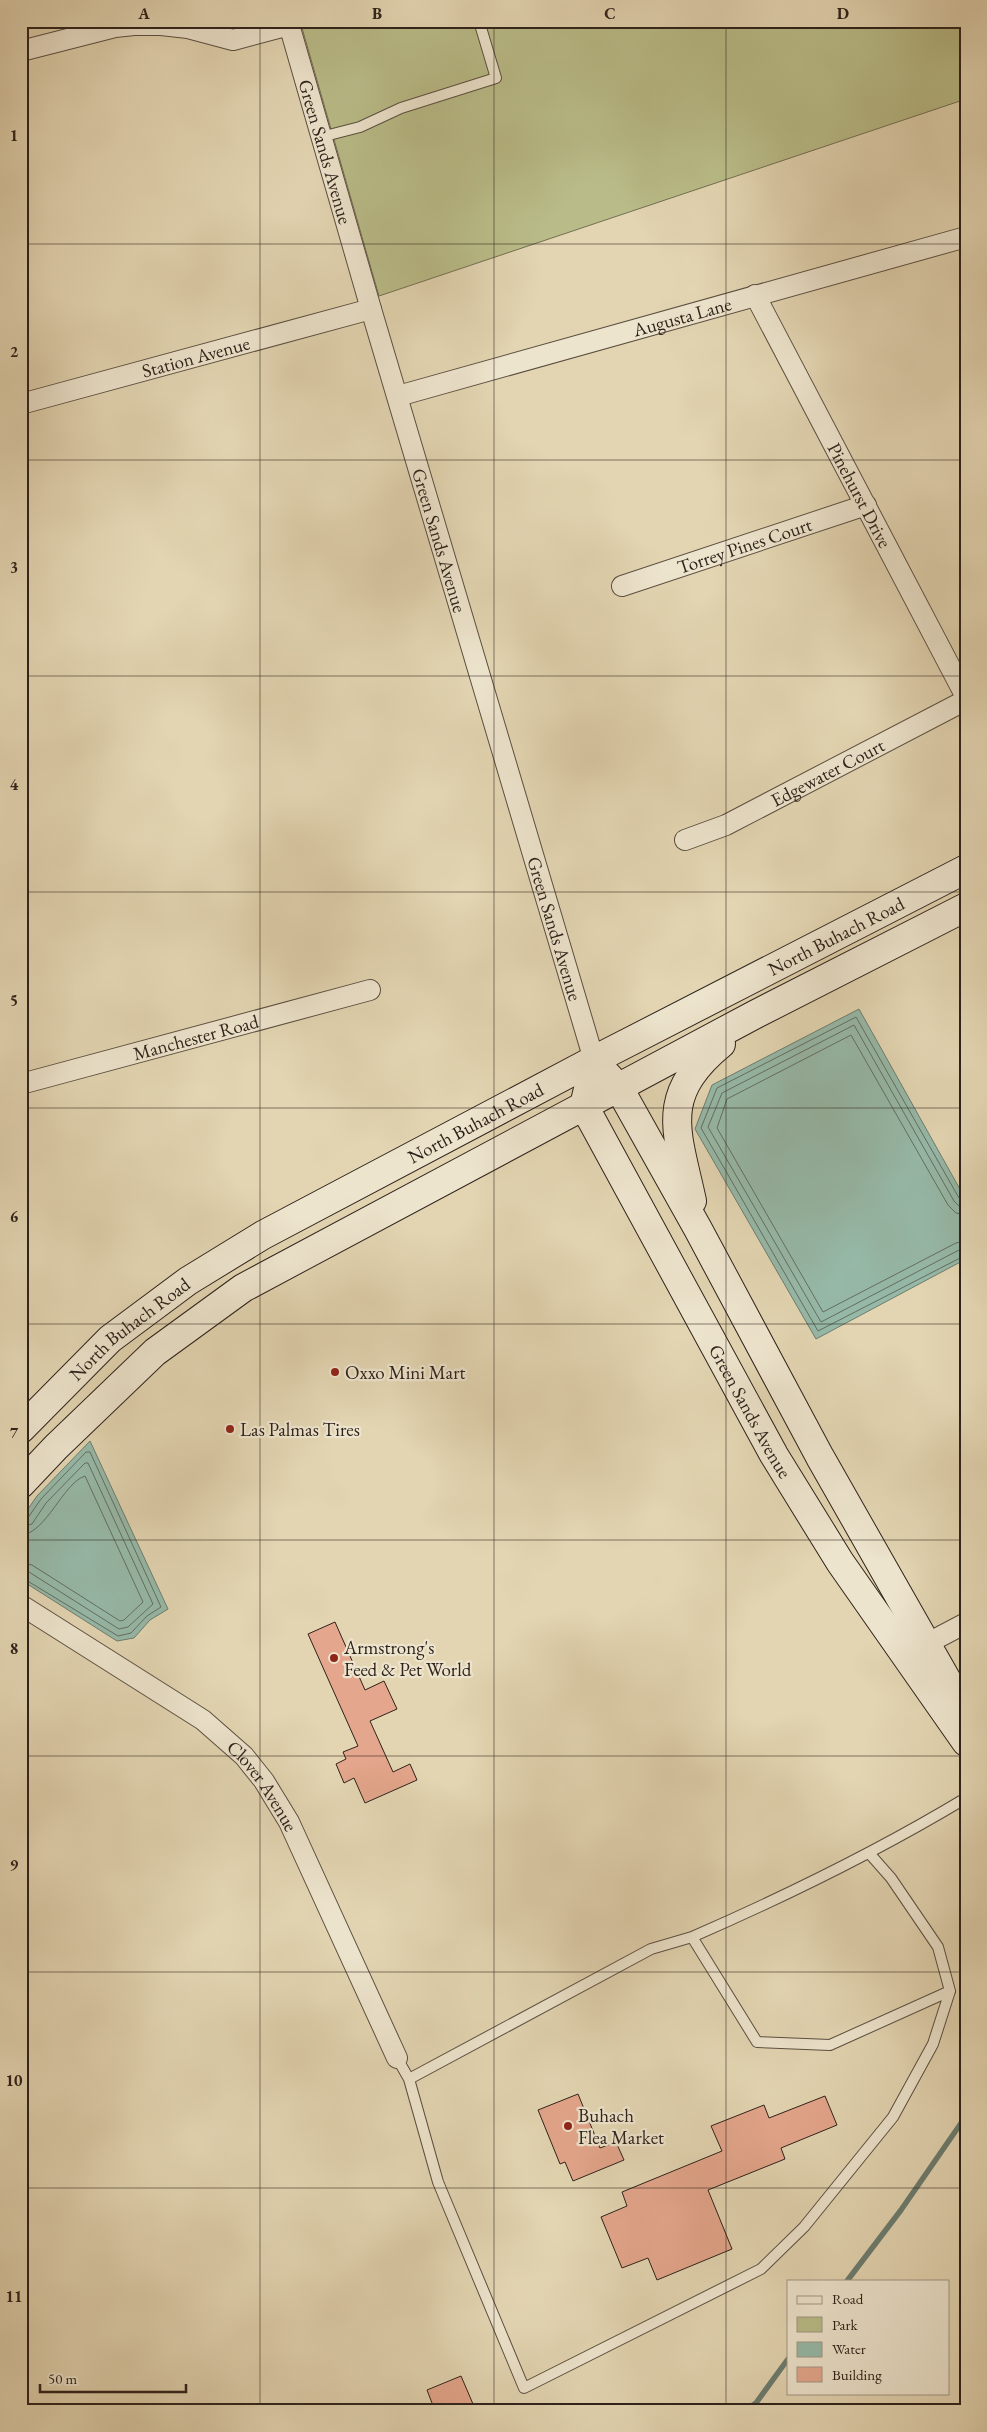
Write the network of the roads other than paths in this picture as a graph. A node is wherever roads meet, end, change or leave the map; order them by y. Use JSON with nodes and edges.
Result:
{"nodes":[{"id":1,"x":480,"y":21,"type":"edge"},
{"id":2,"x":134,"y":23,"type":"edge"},
{"id":3,"x":289,"y":23,"type":"edge"},
{"id":4,"x":21,"y":51,"type":"edge"},
{"id":5,"x":322,"y":136,"type":"junction"},
{"id":6,"x":966,"y":237,"type":"edge"},
{"id":7,"x":755,"y":295,"type":"junction"},
{"id":8,"x":371,"y":309,"type":"junction"},
{"id":9,"x":398,"y":396,"type":"junction"},
{"id":10,"x":21,"y":404,"type":"edge"},
{"id":11,"x":866,"y":505,"type":"junction"},
{"id":12,"x":622,"y":586,"type":"dead end"},
{"id":13,"x":966,"y":699,"type":"edge"},
{"id":14,"x":685,"y":840,"type":"dead end"},
{"id":15,"x":966,"y":869,"type":"edge"},
{"id":16,"x":966,"y":907,"type":"edge"},
{"id":17,"x":370,"y":990,"type":"dead end"},
{"id":18,"x":756,"y":1014,"type":"junction"},
{"id":19,"x":594,"y":1060,"type":"junction"},
{"id":20,"x":21,"y":1084,"type":"edge"},
{"id":21,"x":619,"y":1088,"type":"junction"},
{"id":22,"x":584,"y":1106,"type":"junction"},
{"id":23,"x":310,"y":1210,"type":"junction"},
{"id":24,"x":698,"y":1230,"type":"junction"},
{"id":25,"x":243,"y":1288,"type":"junction"},
{"id":26,"x":21,"y":1428,"type":"edge"},
{"id":27,"x":21,"y":1484,"type":"edge"},
{"id":28,"x":21,"y":1605,"type":"edge"},
{"id":29,"x":966,"y":1623,"type":"edge"},
{"id":30,"x":926,"y":1644,"type":"junction"},
{"id":31,"x":966,"y":1714,"type":"edge"},
{"id":32,"x":966,"y":1742,"type":"edge"},
{"id":33,"x":966,"y":1798,"type":"edge"},
{"id":34,"x":869,"y":1853,"type":"junction"},
{"id":35,"x":692,"y":1938,"type":"junction"},
{"id":36,"x":950,"y":1991,"type":"junction"},
{"id":37,"x":397,"y":2058,"type":"joint"},
{"id":38,"x":409,"y":2079,"type":"junction"}],
"edges":[{"from":1,"to":5,"type":"lane"},
{"from":2,"to":3,"type":"street"},
{"from":2,"to":4,"type":"street"},
{"from":3,"to":5,"type":"street","name":"Green Sands Avenue"},
{"from":5,"to":8,"type":"street","name":"Green Sands Avenue"},
{"from":6,"to":7,"type":"street","name":"Augusta Lane"},
{"from":7,"to":9,"type":"street","name":"Augusta Lane"},
{"from":7,"to":11,"type":"street","name":"Pinehurst Drive"},
{"from":8,"to":9,"type":"street","name":"Green Sands Avenue"},
{"from":8,"to":10,"type":"street","name":"Station Avenue"},
{"from":9,"to":19,"type":"street","name":"Green Sands Avenue"},
{"from":11,"to":12,"type":"street","name":"Torrey Pines Court"},
{"from":11,"to":13,"type":"street","name":"Pinehurst Drive"},
{"from":13,"to":14,"type":"street","name":"Edgewater Court"},
{"from":15,"to":19,"type":"main road","name":"North Buhach Road"},
{"from":16,"to":18,"type":"main road","name":"North Buhach Road"},
{"from":17,"to":20,"type":"street","name":"Manchester Road"},
{"from":18,"to":21,"type":"main road","name":"North Buhach Road"},
{"from":18,"to":24,"type":"main road"},
{"from":19,"to":21,"type":"main road","name":"Green Sands Avenue"},
{"from":19,"to":22,"type":"main road","name":"Green Sands Avenue"},
{"from":19,"to":23,"type":"main road","name":"North Buhach Road"},
{"from":21,"to":22,"type":"main road","name":"North Buhach Road"},
{"from":21,"to":24,"type":"main road","name":"Green Sands Avenue"},
{"from":22,"to":25,"type":"main road","name":"North Buhach Road"},
{"from":22,"to":32,"type":"main road","name":"Green Sands Avenue"},
{"from":23,"to":25,"type":"main road"},
{"from":23,"to":26,"type":"main road","name":"North Buhach Road"},
{"from":24,"to":30,"type":"main road","name":"Green Sands Avenue"},
{"from":25,"to":27,"type":"main road","name":"North Buhach Road"},
{"from":28,"to":37,"type":"street","name":"Clover Avenue"},
{"from":29,"to":30,"type":"street"},
{"from":30,"to":31,"type":"main road","name":"Green Sands Avenue"},
{"from":33,"to":34,"type":"lane"},
{"from":34,"to":35,"type":"lane"},
{"from":34,"to":36,"type":"lane"},
{"from":35,"to":36,"type":"lane"},
{"from":35,"to":38,"type":"lane"},
{"from":36,"to":38,"type":"lane"},
{"from":37,"to":38,"type":"lane"}]}
